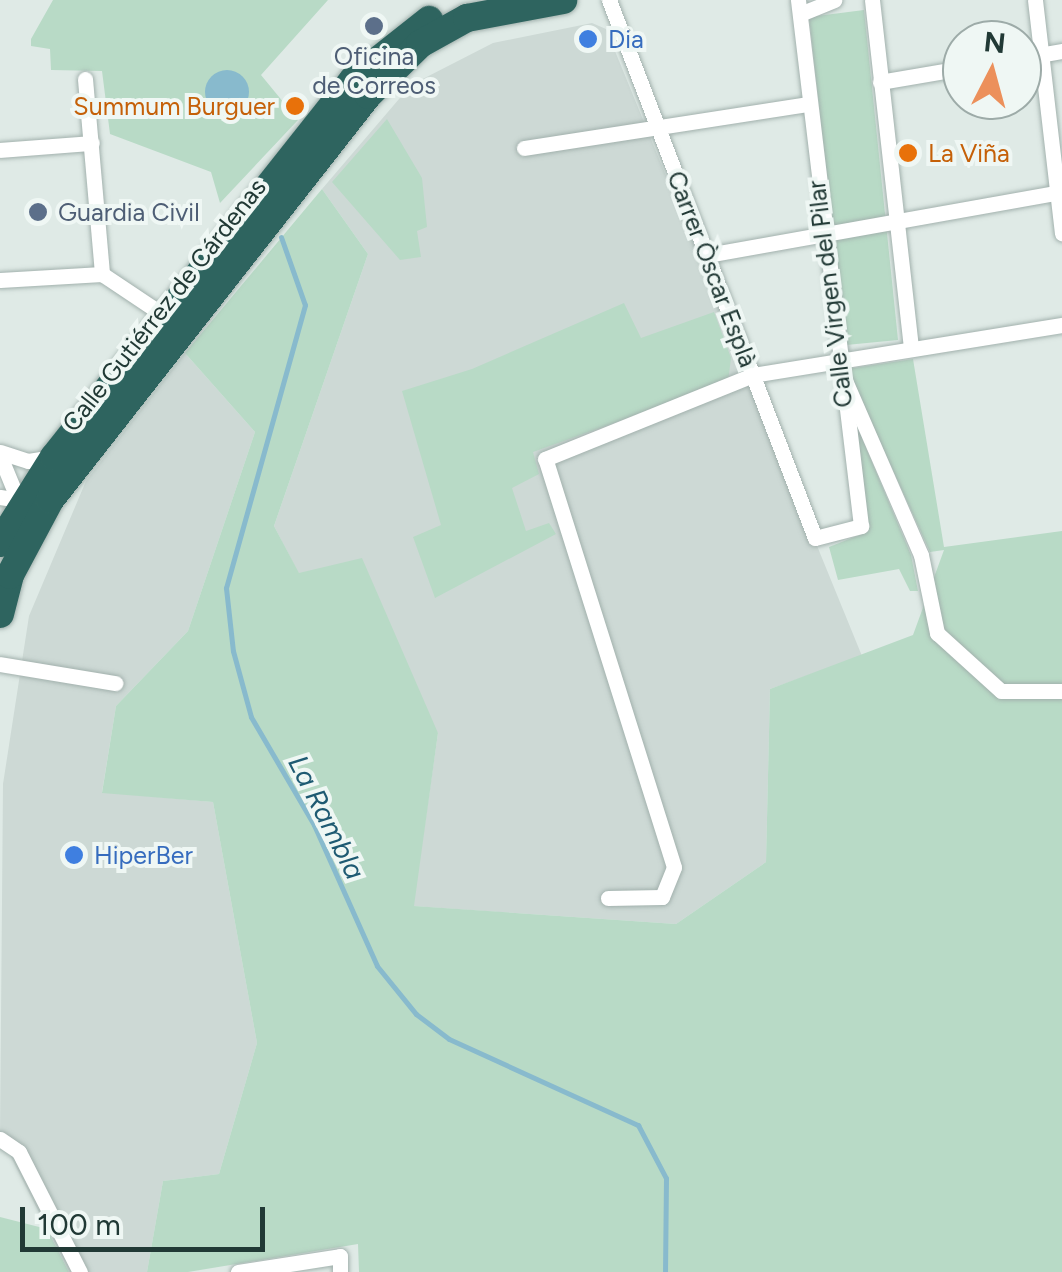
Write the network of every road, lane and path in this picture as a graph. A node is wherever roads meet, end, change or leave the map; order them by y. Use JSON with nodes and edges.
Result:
{"nodes":[{"id":1,"x":471,"y":0,"type":"edge"},
{"id":2,"x":562,"y":0,"type":"edge"},
{"id":3,"x":610,"y":0,"type":"edge"},
{"id":4,"x":834,"y":0,"type":"edge"},
{"id":5,"x":867,"y":1,"type":"edge"},
{"id":6,"x":516,"y":5,"type":"edge"},
{"id":7,"x":799,"y":7,"type":"edge"},
{"id":8,"x":1062,"y":51,"type":"edge"},
{"id":9,"x":1042,"y":55,"type":"joint"},
{"id":10,"x":942,"y":71,"type":"edge"},
{"id":11,"x":85,"y":79,"type":"dead end"},
{"id":12,"x":880,"y":82,"type":"junction"},
{"id":13,"x":808,"y":104,"type":"junction"},
{"id":14,"x":658,"y":127,"type":"junction"},
{"id":15,"x":92,"y":143,"type":"junction"},
{"id":16,"x":524,"y":148,"type":"dead end"},
{"id":17,"x":0,"y":150,"type":"edge"},
{"id":18,"x":1059,"y":192,"type":"edge"},
{"id":19,"x":895,"y":220,"type":"junction"},
{"id":20,"x":1062,"y":233,"type":"edge"},
{"id":21,"x":824,"y":234,"type":"junction"},
{"id":22,"x":707,"y":256,"type":"junction"},
{"id":23,"x":102,"y":274,"type":"junction"},
{"id":24,"x":0,"y":280,"type":"edge"},
{"id":25,"x":166,"y":316,"type":"junction"},
{"id":26,"x":1062,"y":325,"type":"edge"},
{"id":27,"x":911,"y":349,"type":"junction"},
{"id":28,"x":837,"y":360,"type":"junction"},
{"id":29,"x":753,"y":375,"type":"junction"},
{"id":30,"x":0,"y":454,"type":"edge"},
{"id":31,"x":54,"y":457,"type":"junction"},
{"id":32,"x":24,"y":499,"type":"edge"},
{"id":33,"x":815,"y":538,"type":"joint"},
{"id":34,"x":0,"y":544,"type":"edge"},
{"id":35,"x":0,"y":614,"type":"edge"},
{"id":36,"x":0,"y":664,"type":"edge"},
{"id":37,"x":115,"y":682,"type":"dead end"},
{"id":38,"x":1062,"y":691,"type":"edge"},
{"id":39,"x":608,"y":898,"type":"dead end"},
{"id":40,"x":0,"y":1139,"type":"edge"},
{"id":41,"x":80,"y":1272,"type":"edge"},
{"id":42,"x":238,"y":1272,"type":"edge"},
{"id":43,"x":340,"y":1272,"type":"edge"}],
"edges":[{"from":1,"to":25,"type":"highway","name":"Calle Gutiérrez de Cárdenas"},
{"from":2,"to":6,"type":"highway","name":"Calle Gutiérrez de Cárdenas"},
{"from":3,"to":14,"type":"street","name":"Carrer Òscar Esplà"},
{"from":4,"to":7,"type":"street","name":"Calle Virgen del Pilar"},
{"from":5,"to":12,"type":"street"},
{"from":6,"to":32,"type":"highway","name":"Calle Gutiérrez de Cárdenas"},
{"from":7,"to":13,"type":"street","name":"Calle Virgen del Pilar"},
{"from":8,"to":9,"type":"street"},
{"from":9,"to":18,"type":"street"},
{"from":10,"to":12,"type":"street"},
{"from":11,"to":15,"type":"street"},
{"from":12,"to":19,"type":"street"},
{"from":13,"to":14,"type":"street"},
{"from":13,"to":21,"type":"street","name":"Calle Virgen del Pilar"},
{"from":14,"to":16,"type":"street"},
{"from":14,"to":22,"type":"street","name":"Carrer Òscar Esplà"},
{"from":15,"to":17,"type":"street"},
{"from":15,"to":23,"type":"street"},
{"from":18,"to":19,"type":"street"},
{"from":18,"to":20,"type":"street"},
{"from":19,"to":21,"type":"street"},
{"from":19,"to":27,"type":"street"},
{"from":21,"to":22,"type":"street"},
{"from":21,"to":28,"type":"street","name":"Calle Virgen del Pilar"},
{"from":22,"to":29,"type":"street","name":"Carrer Òscar Esplà"},
{"from":23,"to":24,"type":"street"},
{"from":23,"to":25,"type":"street"},
{"from":25,"to":31,"type":"highway","name":"Calle Gutiérrez de Cárdenas"},
{"from":26,"to":27,"type":"street"},
{"from":27,"to":28,"type":"street"},
{"from":28,"to":29,"type":"street"},
{"from":28,"to":33,"type":"street","name":"Calle Virgen del Pilar"},
{"from":28,"to":38,"type":"street"},
{"from":29,"to":33,"type":"street","name":"Carrer Òscar Esplà"},
{"from":29,"to":39,"type":"street"},
{"from":30,"to":31,"type":"street"},
{"from":30,"to":32,"type":"street"},
{"from":31,"to":32,"type":"highway","name":"Calle Gutiérrez de Cárdenas"},
{"from":32,"to":34,"type":"highway","name":"Calle Gutiérrez de Cárdenas"},
{"from":32,"to":35,"type":"highway","name":"Calle Gutiérrez de Cárdenas"},
{"from":36,"to":37,"type":"street"},
{"from":40,"to":41,"type":"street"},
{"from":42,"to":43,"type":"street"}]}
